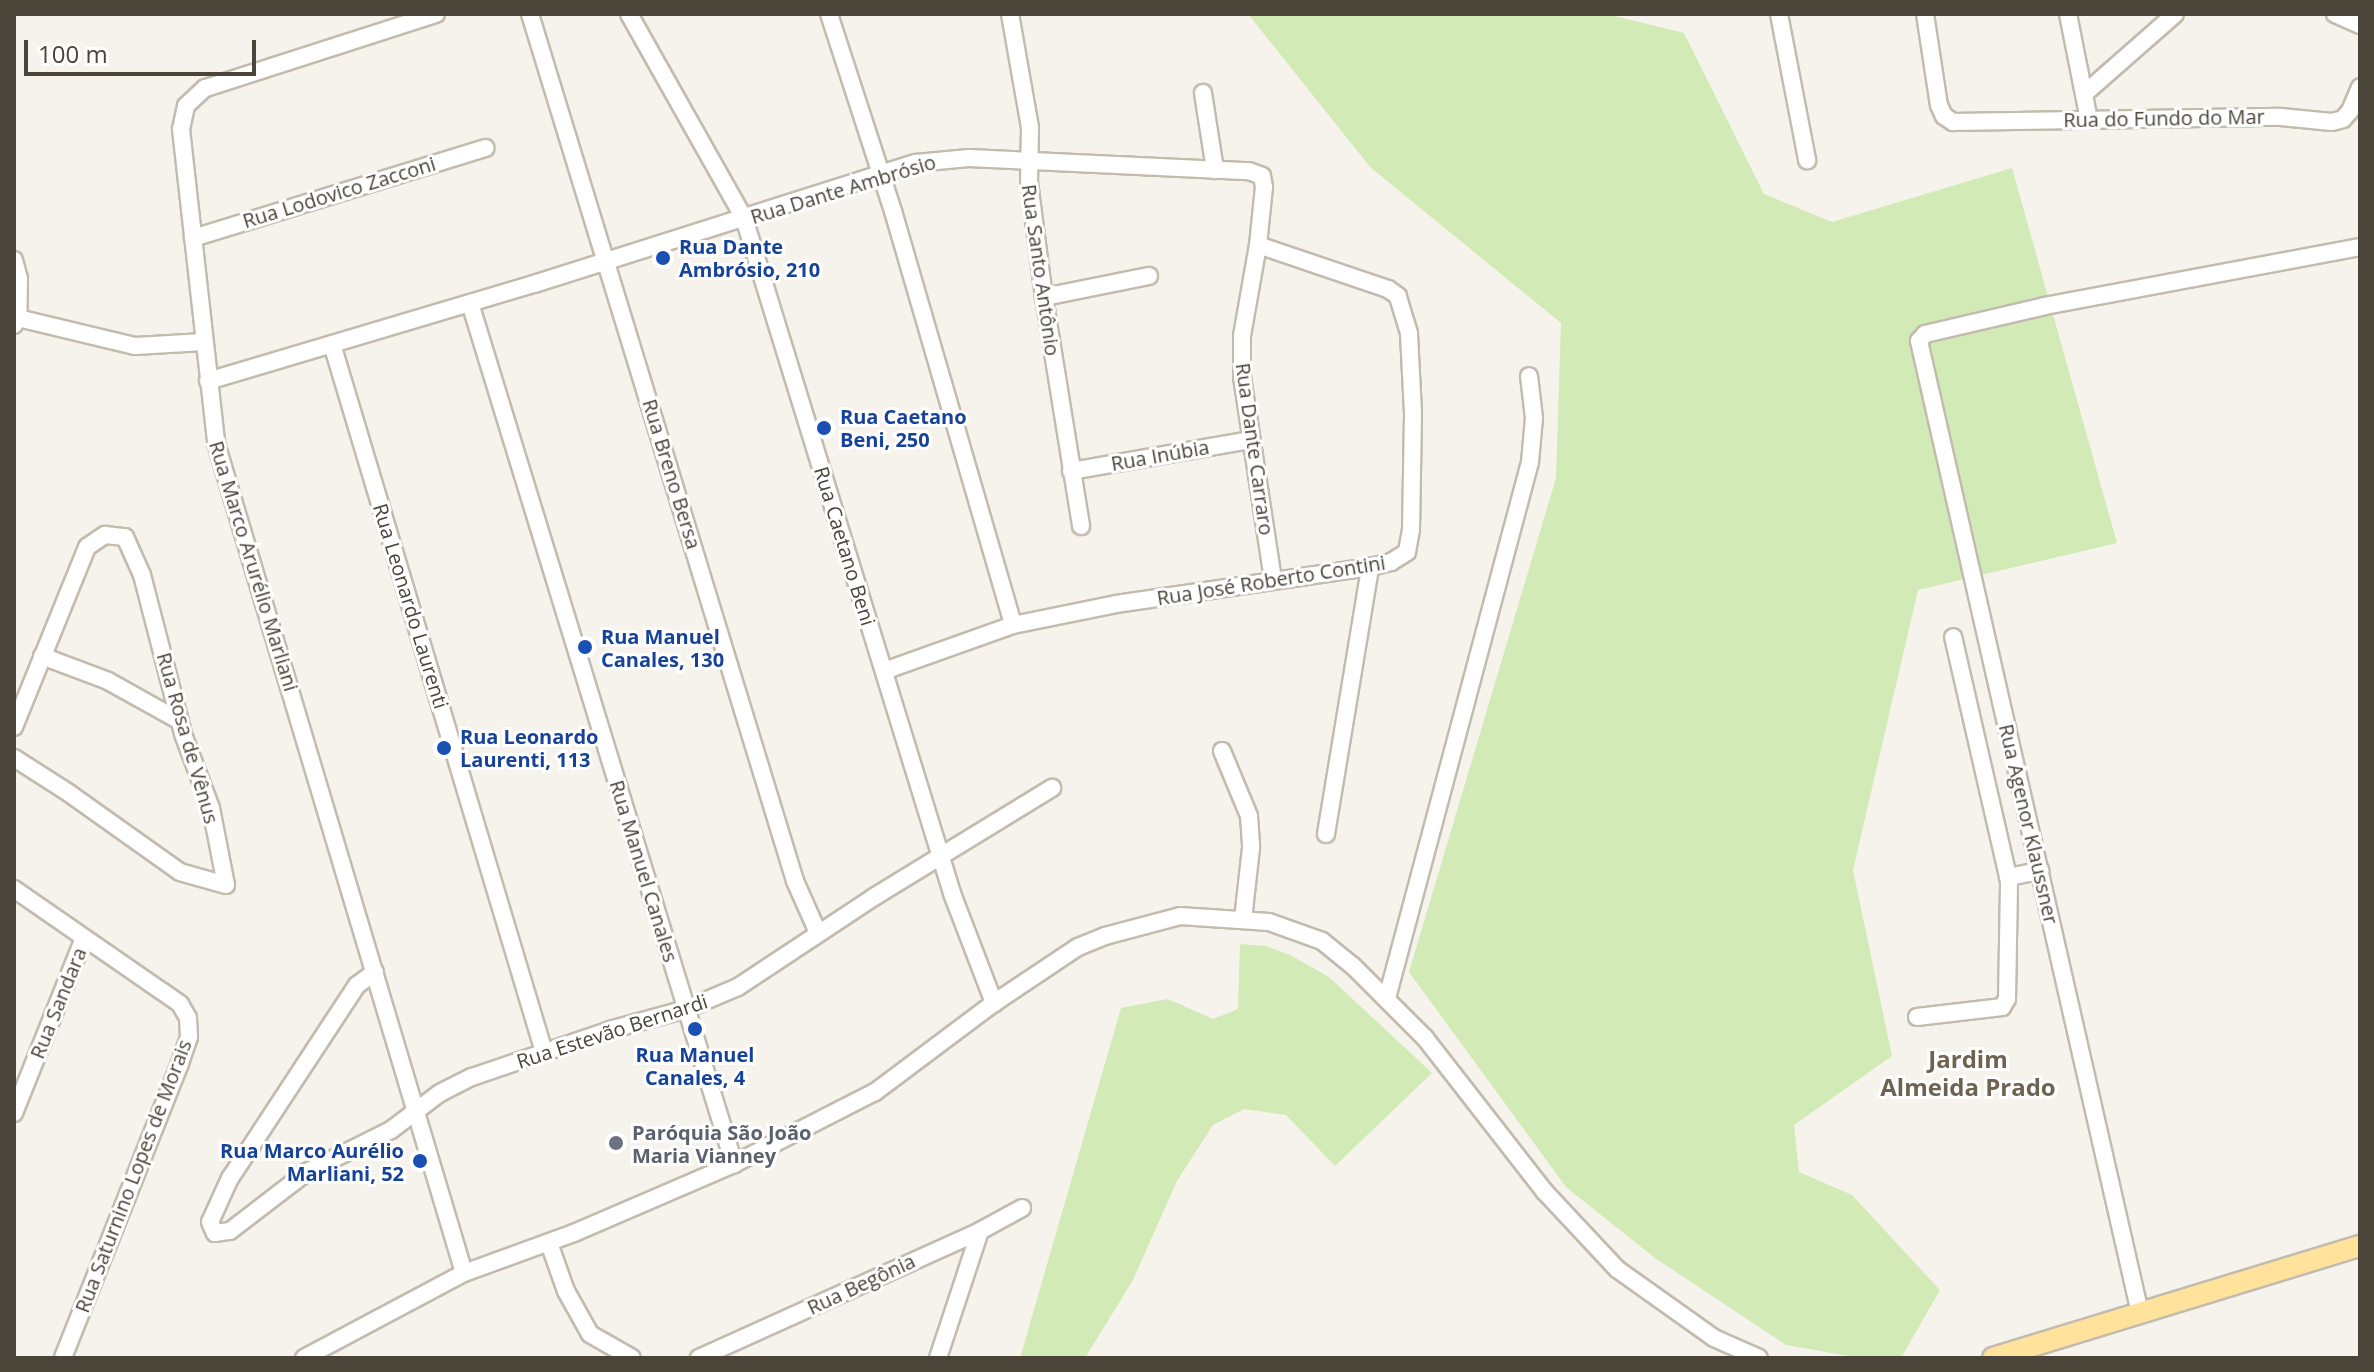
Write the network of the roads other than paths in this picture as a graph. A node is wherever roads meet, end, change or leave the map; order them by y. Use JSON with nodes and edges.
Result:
{"nodes":[{"id":1,"x":436,"y":14,"type":"edge"},
{"id":2,"x":530,"y":14,"type":"edge"},
{"id":3,"x":629,"y":14,"type":"edge"},
{"id":4,"x":829,"y":14,"type":"edge"},
{"id":5,"x":1010,"y":14,"type":"edge"},
{"id":6,"x":1779,"y":14,"type":"edge"},
{"id":7,"x":1925,"y":14,"type":"edge"},
{"id":8,"x":2068,"y":14,"type":"edge"},
{"id":9,"x":2175,"y":14,"type":"edge"},
{"id":10,"x":2335,"y":14,"type":"edge"},
{"id":11,"x":2360,"y":25,"type":"edge"},
{"id":12,"x":2360,"y":87,"type":"edge"},
{"id":13,"x":1203,"y":93,"type":"dead end"},
{"id":14,"x":2084,"y":94,"type":"junction"},
{"id":15,"x":2089,"y":120,"type":"junction"},
{"id":16,"x":485,"y":148,"type":"dead end"},
{"id":17,"x":1807,"y":160,"type":"dead end"},
{"id":18,"x":1028,"y":161,"type":"junction"},
{"id":19,"x":1215,"y":170,"type":"junction"},
{"id":20,"x":880,"y":174,"type":"junction"},
{"id":21,"x":1260,"y":175,"type":"joint"},
{"id":22,"x":744,"y":218,"type":"junction"},
{"id":23,"x":193,"y":238,"type":"junction"},
{"id":24,"x":1258,"y":245,"type":"junction"},
{"id":25,"x":2360,"y":247,"type":"edge"},
{"id":26,"x":14,"y":260,"type":"edge"},
{"id":27,"x":607,"y":260,"type":"junction"},
{"id":28,"x":1149,"y":276,"type":"dead end"},
{"id":29,"x":1044,"y":297,"type":"junction"},
{"id":30,"x":470,"y":303,"type":"junction"},
{"id":31,"x":16,"y":322,"type":"edge"},
{"id":32,"x":204,"y":342,"type":"junction"},
{"id":33,"x":332,"y":344,"type":"junction"},
{"id":34,"x":1529,"y":376,"type":"dead end"},
{"id":35,"x":208,"y":381,"type":"junction"},
{"id":36,"x":1250,"y":440,"type":"junction"},
{"id":37,"x":1071,"y":471,"type":"junction"},
{"id":38,"x":1081,"y":526,"type":"dead end"},
{"id":39,"x":1370,"y":567,"type":"junction"},
{"id":40,"x":1273,"y":580,"type":"junction"},
{"id":41,"x":1013,"y":625,"type":"junction"},
{"id":42,"x":1953,"y":637,"type":"dead end"},
{"id":43,"x":42,"y":656,"type":"junction"},
{"id":44,"x":884,"y":671,"type":"junction"},
{"id":45,"x":180,"y":721,"type":"junction"},
{"id":46,"x":14,"y":727,"type":"edge"},
{"id":47,"x":1222,"y":751,"type":"dead end"},
{"id":48,"x":14,"y":758,"type":"edge"},
{"id":49,"x":1052,"y":788,"type":"dead end"},
{"id":50,"x":1326,"y":834,"type":"dead end"},
{"id":51,"x":942,"y":854,"type":"junction"},
{"id":52,"x":2040,"y":871,"type":"junction"},
{"id":53,"x":2008,"y":877,"type":"junction"},
{"id":54,"x":14,"y":889,"type":"edge"},
{"id":55,"x":1243,"y":919,"type":"junction"},
{"id":56,"x":818,"y":933,"type":"junction"},
{"id":57,"x":84,"y":938,"type":"junction"},
{"id":58,"x":375,"y":972,"type":"junction"},
{"id":59,"x":1387,"y":998,"type":"junction"},
{"id":60,"x":994,"y":1003,"type":"junction"},
{"id":61,"x":686,"y":1009,"type":"junction"},
{"id":62,"x":1917,"y":1017,"type":"dead end"},
{"id":63,"x":544,"y":1052,"type":"junction"},
{"id":64,"x":417,"y":1110,"type":"junction"},
{"id":65,"x":14,"y":1113,"type":"edge"},
{"id":66,"x":734,"y":1164,"type":"junction"},
{"id":67,"x":1022,"y":1208,"type":"dead end"},
{"id":68,"x":980,"y":1231,"type":"junction"},
{"id":69,"x":549,"y":1243,"type":"junction"},
{"id":70,"x":2360,"y":1246,"type":"edge"},
{"id":71,"x":464,"y":1273,"type":"junction"},
{"id":72,"x":2140,"y":1313,"type":"junction"},
{"id":73,"x":63,"y":1358,"type":"edge"},
{"id":74,"x":304,"y":1358,"type":"edge"},
{"id":75,"x":632,"y":1358,"type":"edge"},
{"id":76,"x":699,"y":1358,"type":"edge"},
{"id":77,"x":938,"y":1358,"type":"edge"},
{"id":78,"x":1759,"y":1358,"type":"edge"},
{"id":79,"x":1993,"y":1358,"type":"edge"}],
"edges":[{"from":1,"to":23,"type":"street","name":"Rua Marco Arurélio Marliani"},
{"from":2,"to":27,"type":"street","name":"Rua Breno Bersa"},
{"from":3,"to":22,"type":"street","name":"Rua Caetano Beni"},
{"from":4,"to":20,"type":"street"},
{"from":5,"to":18,"type":"street","name":"Rua Santo Antônio"},
{"from":6,"to":17,"type":"street"},
{"from":7,"to":15,"type":"street","name":"Rua do Fundo do Mar"},
{"from":8,"to":14,"type":"street"},
{"from":9,"to":14,"type":"street"},
{"from":10,"to":11,"type":"street"},
{"from":12,"to":15,"type":"street","name":"Rua do Fundo do Mar"},
{"from":13,"to":19,"type":"street"},
{"from":14,"to":15,"type":"street"},
{"from":16,"to":23,"type":"street","name":"Rua Lodovico Zacconi"},
{"from":18,"to":19,"type":"street","name":"Rua Dante Ambrósio"},
{"from":18,"to":20,"type":"street","name":"Rua Dante Ambrósio"},
{"from":18,"to":29,"type":"street","name":"Rua Santo Antônio"},
{"from":19,"to":21,"type":"street","name":"Rua Dante Ambrósio"},
{"from":20,"to":22,"type":"street","name":"Rua Dante Ambrósio"},
{"from":20,"to":41,"type":"street"},
{"from":21,"to":24,"type":"street","name":"Rua Dante Carraro"},
{"from":22,"to":27,"type":"street","name":"Rua Dante Ambrósio"},
{"from":22,"to":44,"type":"street","name":"Rua Caetano Beni"},
{"from":23,"to":32,"type":"street","name":"Rua Marco Arurélio Marliani"},
{"from":24,"to":36,"type":"street","name":"Rua Dante Carraro"},
{"from":24,"to":39,"type":"street","name":"Rua José Roberto Contini"},
{"from":25,"to":52,"type":"street","name":"Rua Agenor Klaussner"},
{"from":26,"to":31,"type":"street"},
{"from":27,"to":30,"type":"street","name":"Rua Dante Ambrósio"},
{"from":27,"to":56,"type":"street","name":"Rua Breno Bersa"},
{"from":28,"to":29,"type":"street"},
{"from":29,"to":37,"type":"street","name":"Rua Santo Antônio"},
{"from":30,"to":33,"type":"street","name":"Rua Dante Ambrósio"},
{"from":30,"to":61,"type":"street","name":"Rua Manuel Canales"},
{"from":31,"to":32,"type":"street"},
{"from":32,"to":35,"type":"street","name":"Rua Marco Arurélio Marliani"},
{"from":33,"to":35,"type":"street","name":"Rua Dante Ambrósio"},
{"from":33,"to":63,"type":"street","name":"Rua Leonardo Laurenti"},
{"from":34,"to":59,"type":"street"},
{"from":35,"to":58,"type":"street","name":"Rua Marco Arurélio Marliani"},
{"from":36,"to":37,"type":"street","name":"Rua Inúbia"},
{"from":36,"to":40,"type":"street","name":"Rua Dante Carraro"},
{"from":37,"to":38,"type":"street","name":"Rua Santo Antônio"},
{"from":39,"to":40,"type":"street","name":"Rua José Roberto Contini"},
{"from":39,"to":50,"type":"street"},
{"from":40,"to":41,"type":"street","name":"Rua José Roberto Contini"},
{"from":41,"to":44,"type":"street"},
{"from":42,"to":53,"type":"street"},
{"from":43,"to":45,"type":"street"},
{"from":43,"to":45,"type":"street","name":"Rua Rosa de Vênus"},
{"from":43,"to":46,"type":"street","name":"Rua Rosa de Vênus"},
{"from":44,"to":51,"type":"street","name":"Rua Caetano Beni"},
{"from":45,"to":48,"type":"street","name":"Rua Rosa de Vênus"},
{"from":47,"to":55,"type":"street"},
{"from":49,"to":51,"type":"street","name":"Rua Estevão Bernardi"},
{"from":51,"to":56,"type":"street","name":"Rua Estevão Bernardi"},
{"from":51,"to":60,"type":"street","name":"Rua Caetano Beni"},
{"from":52,"to":53,"type":"street"},
{"from":52,"to":72,"type":"street","name":"Rua Agenor Klaussner"},
{"from":53,"to":62,"type":"street"},
{"from":54,"to":57,"type":"street","name":"Rua Saturnino Lopes de Morais"},
{"from":55,"to":59,"type":"street"},
{"from":55,"to":60,"type":"street"},
{"from":56,"to":61,"type":"street","name":"Rua Estevão Bernardi"},
{"from":57,"to":65,"type":"street","name":"Rua Sandara"},
{"from":57,"to":73,"type":"street","name":"Rua Saturnino Lopes de Morais"},
{"from":58,"to":64,"type":"street","name":"Rua Marco Arurélio Marliani"},
{"from":58,"to":64,"type":"street","name":"Rua Estevão Bernardi"},
{"from":59,"to":78,"type":"street"},
{"from":60,"to":66,"type":"street"},
{"from":61,"to":63,"type":"street","name":"Rua Estevão Bernardi"},
{"from":61,"to":66,"type":"street","name":"Rua Manuel Canales"},
{"from":63,"to":64,"type":"street","name":"Rua Estevão Bernardi"},
{"from":64,"to":71,"type":"street","name":"Rua Marco Arurélio Marliani"},
{"from":66,"to":69,"type":"street"},
{"from":67,"to":68,"type":"street","name":"Rua Begônia"},
{"from":68,"to":76,"type":"street","name":"Rua Begônia"},
{"from":68,"to":77,"type":"street"},
{"from":69,"to":71,"type":"street"},
{"from":69,"to":75,"type":"street"},
{"from":70,"to":72,"type":"main road"},
{"from":71,"to":74,"type":"street"},
{"from":72,"to":79,"type":"main road"}]}
